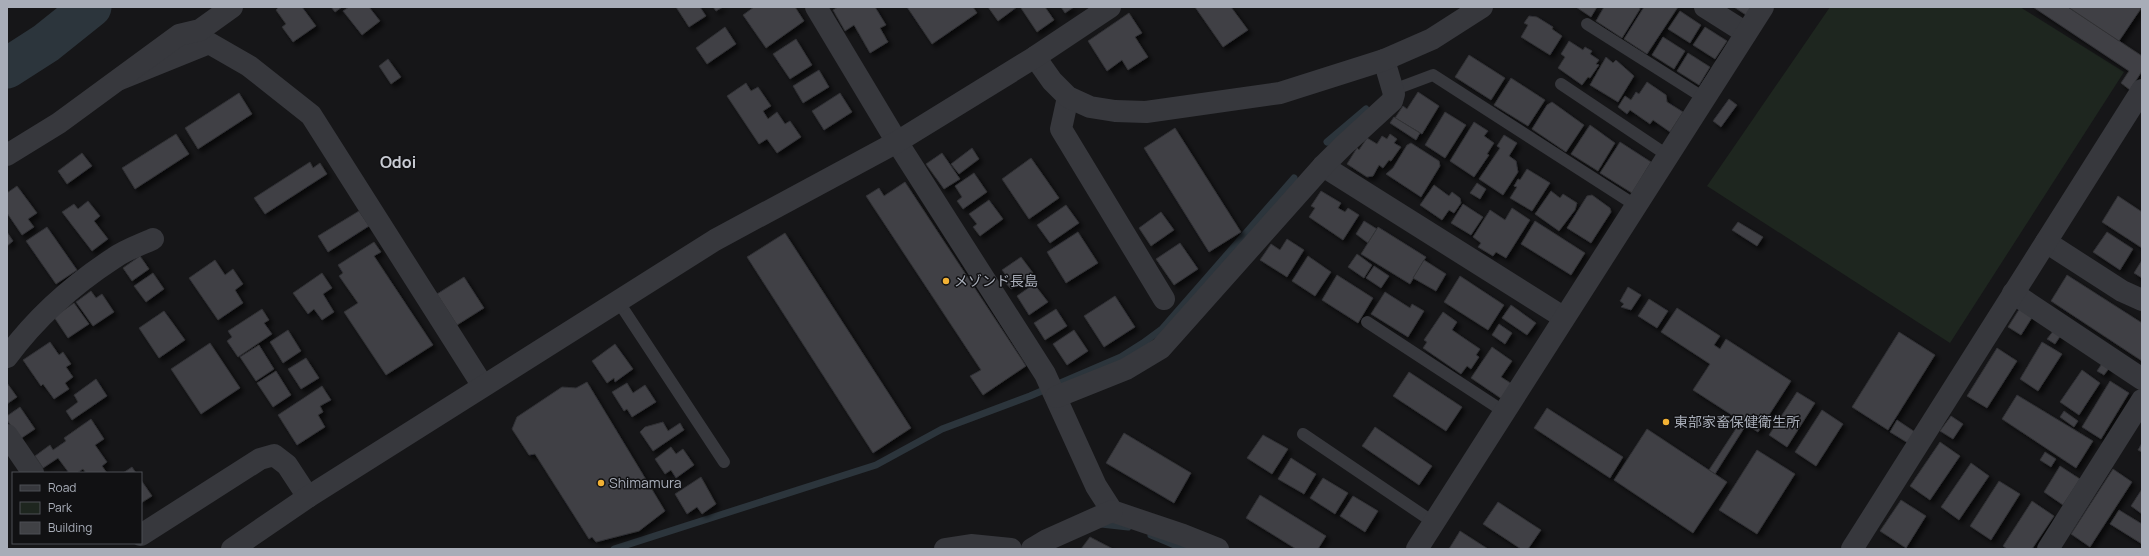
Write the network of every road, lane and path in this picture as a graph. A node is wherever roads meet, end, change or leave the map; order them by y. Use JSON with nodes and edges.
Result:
{"nodes":[{"id":1,"x":232,"y":7,"type":"edge"},
{"id":2,"x":816,"y":7,"type":"edge"},
{"id":3,"x":1110,"y":7,"type":"edge"},
{"id":4,"x":1482,"y":7,"type":"edge"},
{"id":5,"x":1705,"y":7,"type":"edge"},
{"id":6,"x":1763,"y":7,"type":"edge"},
{"id":7,"x":1587,"y":24,"type":"dead end"},
{"id":8,"x":1746,"y":33,"type":"junction"},
{"id":9,"x":1035,"y":57,"type":"junction"},
{"id":10,"x":1384,"y":60,"type":"junction"},
{"id":11,"x":120,"y":79,"type":"junction"},
{"id":12,"x":1560,"y":84,"type":"dead end"},
{"id":13,"x":1393,"y":90,"type":"junction"},
{"id":14,"x":2142,"y":90,"type":"edge"},
{"id":15,"x":1068,"y":97,"type":"junction"},
{"id":16,"x":1704,"y":98,"type":"junction"},
{"id":17,"x":897,"y":142,"type":"junction"},
{"id":18,"x":7,"y":155,"type":"edge"},
{"id":19,"x":1667,"y":155,"type":"junction"},
{"id":20,"x":1323,"y":166,"type":"junction"},
{"id":21,"x":1635,"y":205,"type":"junction"},
{"id":22,"x":153,"y":239,"type":"dead end"},
{"id":23,"x":2046,"y":242,"type":"junction"},
{"id":24,"x":2013,"y":293,"type":"junction"},
{"id":25,"x":1164,"y":299,"type":"dead end"},
{"id":26,"x":2142,"y":300,"type":"edge"},
{"id":27,"x":618,"y":301,"type":"junction"},
{"id":28,"x":1563,"y":316,"type":"junction"},
{"id":29,"x":1367,"y":322,"type":"dead end"},
{"id":30,"x":7,"y":357,"type":"edge"},
{"id":31,"x":2142,"y":378,"type":"edge"},
{"id":32,"x":483,"y":386,"type":"junction"},
{"id":33,"x":1056,"y":397,"type":"junction"},
{"id":34,"x":2142,"y":400,"type":"edge"},
{"id":35,"x":1503,"y":412,"type":"junction"},
{"id":36,"x":7,"y":434,"type":"edge"},
{"id":37,"x":1303,"y":434,"type":"dead end"},
{"id":38,"x":724,"y":462,"type":"dead end"},
{"id":39,"x":32,"y":472,"type":"edge"},
{"id":40,"x":308,"y":497,"type":"junction"},
{"id":41,"x":1112,"y":511,"type":"junction"},
{"id":42,"x":1434,"y":522,"type":"junction"},
{"id":43,"x":142,"y":534,"type":"edge"},
{"id":44,"x":232,"y":549,"type":"edge"},
{"id":45,"x":945,"y":549,"type":"edge"},
{"id":46,"x":1011,"y":549,"type":"edge"},
{"id":47,"x":1032,"y":549,"type":"edge"},
{"id":48,"x":1218,"y":549,"type":"edge"},
{"id":49,"x":1417,"y":549,"type":"edge"},
{"id":50,"x":1852,"y":549,"type":"edge"},
{"id":51,"x":2048,"y":549,"type":"edge"}],
"edges":[{"from":1,"to":11,"type":"street"},
{"from":2,"to":17,"type":"street"},
{"from":3,"to":9,"type":"street"},
{"from":4,"to":10,"type":"street"},
{"from":5,"to":8,"type":"street"},
{"from":6,"to":8,"type":"street"},
{"from":7,"to":16,"type":"lane"},
{"from":8,"to":16,"type":"street"},
{"from":9,"to":15,"type":"street"},
{"from":9,"to":17,"type":"street"},
{"from":10,"to":13,"type":"street"},
{"from":10,"to":15,"type":"street"},
{"from":11,"to":18,"type":"street"},
{"from":11,"to":32,"type":"street"},
{"from":12,"to":19,"type":"lane"},
{"from":13,"to":20,"type":"street"},
{"from":13,"to":21,"type":"lane"},
{"from":14,"to":23,"type":"street"},
{"from":15,"to":25,"type":"street"},
{"from":16,"to":19,"type":"street"},
{"from":17,"to":27,"type":"street"},
{"from":17,"to":33,"type":"street"},
{"from":19,"to":21,"type":"street"},
{"from":20,"to":28,"type":"street"},
{"from":20,"to":33,"type":"street"},
{"from":21,"to":28,"type":"street"},
{"from":22,"to":30,"type":"street"},
{"from":23,"to":24,"type":"street"},
{"from":23,"to":26,"type":"street"},
{"from":24,"to":31,"type":"street"},
{"from":24,"to":50,"type":"street"},
{"from":27,"to":32,"type":"street"},
{"from":27,"to":38,"type":"lane"},
{"from":28,"to":35,"type":"street"},
{"from":29,"to":35,"type":"lane"},
{"from":32,"to":40,"type":"street"},
{"from":33,"to":41,"type":"street"},
{"from":34,"to":51,"type":"street"},
{"from":35,"to":42,"type":"street"},
{"from":36,"to":39,"type":"street"},
{"from":37,"to":42,"type":"lane"},
{"from":40,"to":43,"type":"street"},
{"from":40,"to":44,"type":"street"},
{"from":41,"to":47,"type":"street"},
{"from":41,"to":48,"type":"street"},
{"from":42,"to":49,"type":"street"},
{"from":45,"to":46,"type":"street"}]}
